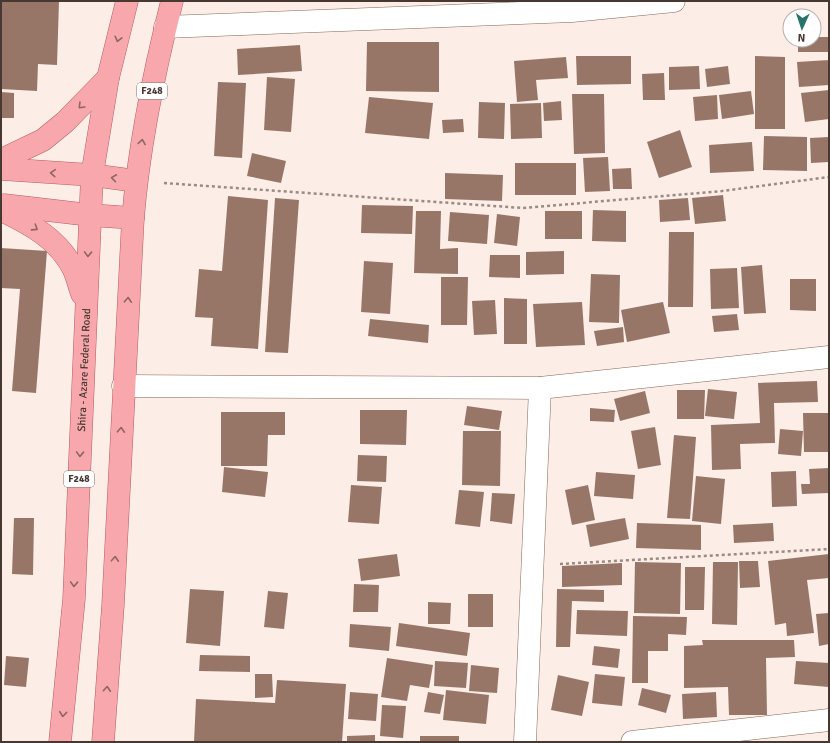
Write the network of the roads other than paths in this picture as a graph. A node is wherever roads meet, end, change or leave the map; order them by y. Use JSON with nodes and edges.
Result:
{"nodes":[{"id":1,"x":127,"y":1,"type":"edge"},
{"id":2,"x":172,"y":1,"type":"edge"},
{"id":3,"x":674,"y":1,"type":"edge"},
{"id":4,"x":165,"y":27,"type":"junction"},
{"id":5,"x":108,"y":78,"type":"junction"},
{"id":6,"x":1,"y":160,"type":"edge"},
{"id":7,"x":1,"y":170,"type":"edge"},
{"id":8,"x":92,"y":175,"type":"junction"},
{"id":9,"x":136,"y":181,"type":"junction"},
{"id":10,"x":1,"y":205,"type":"edge"},
{"id":11,"x":1,"y":210,"type":"edge"},
{"id":12,"x":90,"y":216,"type":"junction"},
{"id":13,"x":133,"y":218,"type":"junction"},
{"id":14,"x":86,"y":306,"type":"junction"},
{"id":15,"x":829,"y":357,"type":"edge"},
{"id":16,"x":123,"y":386,"type":"junction"},
{"id":17,"x":540,"y":388,"type":"junction"},
{"id":18,"x":829,"y":720,"type":"edge"},
{"id":19,"x":60,"y":742,"type":"edge"},
{"id":20,"x":104,"y":742,"type":"edge"},
{"id":21,"x":525,"y":742,"type":"edge"},
{"id":22,"x":632,"y":742,"type":"edge"}],
"edges":[{"from":1,"to":5,"type":"main road","name":"Shira - Azare Federal Road","number":"F248","one_way":true},
{"from":2,"to":4,"type":"main road","number":"F248"},
{"from":3,"to":4,"type":"street"},
{"from":9,"to":4,"type":"main road","number":"F248","one_way":true},
{"from":5,"to":6,"type":"main road","one_way":true},
{"from":5,"to":8,"type":"main road","name":"Shira - Azare Federal Road","number":"F248"},
{"from":8,"to":7,"type":"main road","one_way":true},
{"from":9,"to":8,"type":"main road","one_way":true},
{"from":8,"to":12,"type":"main road","name":"Shira - Azare Federal Road","number":"F248"},
{"from":9,"to":13,"type":"main road","number":"F248"},
{"from":10,"to":12,"type":"main road"},
{"from":11,"to":14,"type":"main road","one_way":true},
{"from":12,"to":13,"type":"main road"},
{"from":12,"to":14,"type":"main road","name":"Shira - Azare Federal Road","number":"F248","one_way":true},
{"from":16,"to":13,"type":"main road","number":"F248","one_way":true},
{"from":14,"to":19,"type":"main road","name":"Shira - Azare Federal Road","number":"F248","one_way":true},
{"from":15,"to":17,"type":"street"},
{"from":16,"to":17,"type":"street"},
{"from":20,"to":16,"type":"main road","number":"F248","one_way":true},
{"from":17,"to":21,"type":"street"},
{"from":18,"to":22,"type":"street"}]}
